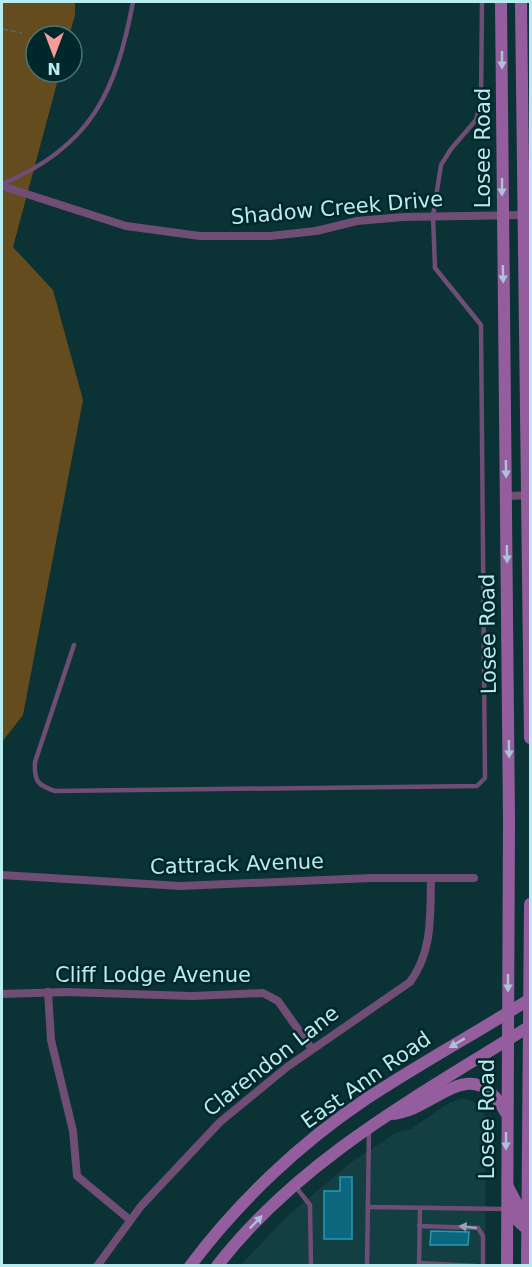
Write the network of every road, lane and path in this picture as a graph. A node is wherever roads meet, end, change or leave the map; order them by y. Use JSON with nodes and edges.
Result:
{"nodes":[{"id":1,"x":133,"y":2,"type":"edge"},
{"id":2,"x":482,"y":2,"type":"edge"},
{"id":3,"x":501,"y":2,"type":"edge"},
{"id":4,"x":521,"y":2,"type":"edge"},
{"id":5,"x":2,"y":29,"type":"edge"},
{"id":6,"x":22,"y":33,"type":"dead end"},
{"id":7,"x":2,"y":185,"type":"edge"},
{"id":8,"x":502,"y":215,"type":"junction"},
{"id":9,"x":526,"y":215,"type":"edge"},
{"id":10,"x":432,"y":216,"type":"junction"},
{"id":11,"x":529,"y":495,"type":"edge"},
{"id":12,"x":506,"y":496,"type":"junction"},
{"id":13,"x":74,"y":645,"type":"dead end"},
{"id":14,"x":531,"y":738,"type":"edge"},
{"id":15,"x":2,"y":876,"type":"edge"},
{"id":16,"x":431,"y":878,"type":"junction"},
{"id":17,"x":474,"y":878,"type":"dead end"},
{"id":18,"x":531,"y":904,"type":"edge"},
{"id":19,"x":530,"y":933,"type":"edge"},
{"id":20,"x":48,"y":992,"type":"junction"},
{"id":21,"x":2,"y":994,"type":"edge"},
{"id":22,"x":530,"y":999,"type":"edge"},
{"id":23,"x":507,"y":1013,"type":"junction"},
{"id":24,"x":530,"y":1027,"type":"edge"},
{"id":25,"x":507,"y":1041,"type":"junction"},
{"id":26,"x":312,"y":1049,"type":"junction"},
{"id":27,"x":497,"y":1064,"type":"dead end"},
{"id":28,"x":486,"y":1083,"type":"dead end"},
{"id":29,"x":529,"y":1104,"type":"edge"},
{"id":30,"x":387,"y":1114,"type":"junction"},
{"id":31,"x":506,"y":1114,"type":"junction"},
{"id":32,"x":369,"y":1126,"type":"junction"},
{"id":33,"x":280,"y":1169,"type":"junction"},
{"id":34,"x":507,"y":1184,"type":"junction"},
{"id":35,"x":294,"y":1185,"type":"junction"},
{"id":36,"x":368,"y":1207,"type":"junction"},
{"id":37,"x":420,"y":1208,"type":"junction"},
{"id":38,"x":507,"y":1209,"type":"junction"},
{"id":39,"x":130,"y":1220,"type":"junction"},
{"id":40,"x":419,"y":1226,"type":"junction"},
{"id":41,"x":529,"y":1230,"type":"edge"},
{"id":42,"x":419,"y":1264,"type":"edge"},
{"id":43,"x":508,"y":1264,"type":"edge"},
{"id":44,"x":97,"y":1266,"type":"edge"},
{"id":45,"x":190,"y":1266,"type":"edge"},
{"id":46,"x":217,"y":1266,"type":"edge"},
{"id":47,"x":311,"y":1266,"type":"edge"},
{"id":48,"x":367,"y":1266,"type":"edge"},
{"id":49,"x":475,"y":1266,"type":"edge"},
{"id":50,"x":483,"y":1266,"type":"edge"},
{"id":51,"x":527,"y":1266,"type":"edge"}],
"edges":[{"from":1,"to":7,"type":"lane"},
{"from":2,"to":10,"type":"lane"},
{"from":3,"to":8,"type":"main road","name":"Losee Road","one_way":true},
{"from":4,"to":9,"type":"main road","name":"Losee Road"},
{"from":5,"to":6,"type":"path"},
{"from":7,"to":10,"type":"street","name":"Shadow Creek Drive"},
{"from":8,"to":9,"type":"street","name":"Shadow Creek Drive"},
{"from":8,"to":10,"type":"street","name":"Shadow Creek Drive"},
{"from":8,"to":12,"type":"main road","name":"Losee Road","one_way":true},
{"from":9,"to":11,"type":"main road","name":"Losee Road"},
{"from":10,"to":13,"type":"lane"},
{"from":11,"to":12,"type":"street"},
{"from":11,"to":14,"type":"main road","name":"Losee Road"},
{"from":12,"to":23,"type":"main road","name":"Losee Road","one_way":true},
{"from":15,"to":16,"type":"street","name":"Cattrack Avenue"},
{"from":16,"to":17,"type":"street","name":"Cattrack Avenue"},
{"from":16,"to":26,"type":"street","name":"Clarendon Lane"},
{"from":18,"to":19,"type":"main road","name":"Losee Road"},
{"from":19,"to":22,"type":"main road","name":"Losee Road"},
{"from":20,"to":21,"type":"street","name":"Cliff Lodge Avenue"},
{"from":20,"to":26,"type":"street","name":"Cliff Lodge Avenue"},
{"from":20,"to":39,"type":"street"},
{"from":22,"to":23,"type":"main road","name":"East Ann Road"},
{"from":22,"to":24,"type":"main road","name":"Losee Road"},
{"from":23,"to":25,"type":"main road","name":"Losee Road"},
{"from":23,"to":33,"type":"main road","name":"East Ann Road","one_way":true},
{"from":24,"to":25,"type":"main road","name":"East Ann Road"},
{"from":24,"to":29,"type":"main road","name":"Losee Road"},
{"from":25,"to":30,"type":"main road","name":"East Ann Road"},
{"from":25,"to":31,"type":"main road","name":"Losee Road"},
{"from":26,"to":39,"type":"street","name":"Clarendon Lane"},
{"from":27,"to":28,"type":"path"},
{"from":29,"to":41,"type":"main road","name":"Losee Road"},
{"from":30,"to":31,"type":"main road"},
{"from":30,"to":32,"type":"main road","name":"East Ann Road"},
{"from":31,"to":34,"type":"main road","name":"Losee Road","one_way":true},
{"from":32,"to":35,"type":"main road","name":"East Ann Road"},
{"from":32,"to":36,"type":"lane"},
{"from":33,"to":35,"type":"main road"},
{"from":33,"to":45,"type":"main road","name":"East Ann Road"},
{"from":34,"to":38,"type":"main road","name":"Losee Road"},
{"from":34,"to":41,"type":"main road"},
{"from":46,"to":35,"type":"main road","name":"East Ann Road","one_way":true},
{"from":35,"to":47,"type":"lane"},
{"from":36,"to":37,"type":"lane"},
{"from":36,"to":48,"type":"lane"},
{"from":37,"to":38,"type":"lane"},
{"from":37,"to":40,"type":"lane"},
{"from":38,"to":43,"type":"main road","name":"Losee Road"},
{"from":39,"to":44,"type":"street","name":"Clarendon Lane"},
{"from":40,"to":42,"type":"lane"},
{"from":50,"to":40,"type":"lane","one_way":true},
{"from":41,"to":51,"type":"main road","name":"Losee Road"},
{"from":42,"to":49,"type":"lane"}]}
